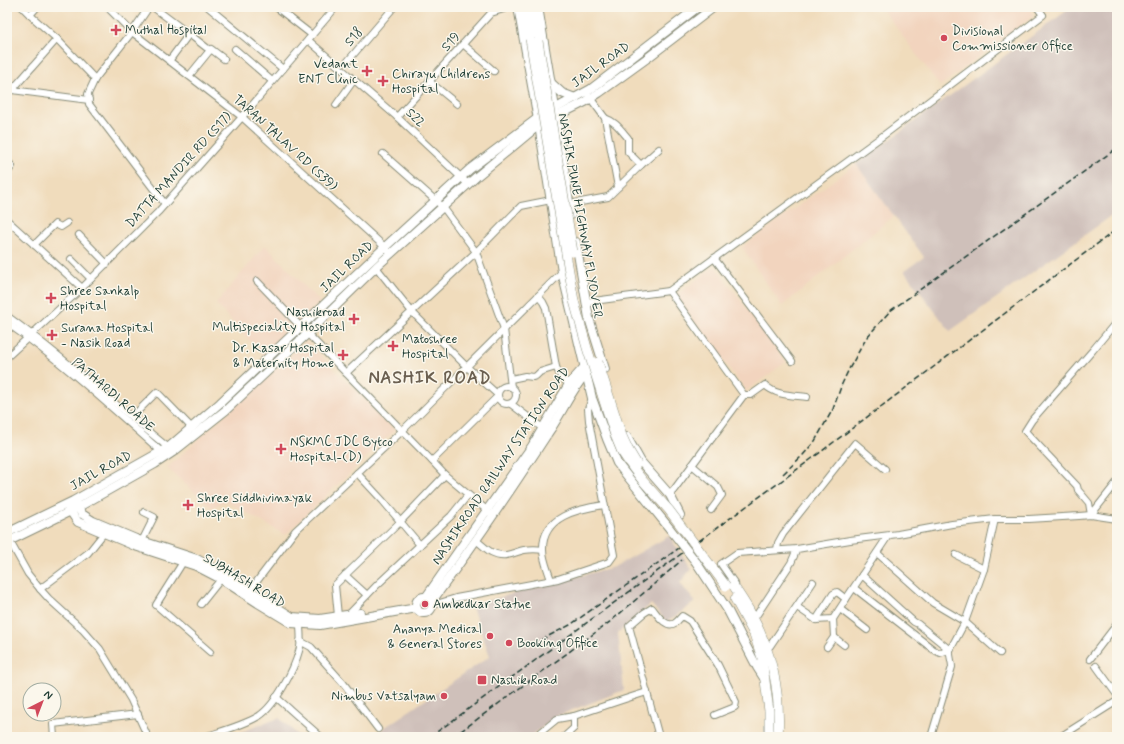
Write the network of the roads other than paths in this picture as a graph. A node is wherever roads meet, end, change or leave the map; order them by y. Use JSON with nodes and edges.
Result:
{"nodes":[{"id":1,"x":22,"y":7,"type":"edge"},
{"id":2,"x":37,"y":7,"type":"edge"},
{"id":3,"x":107,"y":7,"type":"edge"},
{"id":4,"x":149,"y":7,"type":"edge"},
{"id":5,"x":153,"y":7,"type":"edge"},
{"id":6,"x":208,"y":7,"type":"edge"},
{"id":7,"x":276,"y":7,"type":"edge"},
{"id":8,"x":336,"y":7,"type":"edge"},
{"id":9,"x":394,"y":7,"type":"edge"},
{"id":10,"x":510,"y":7,"type":"edge"},
{"id":11,"x":518,"y":7,"type":"edge"},
{"id":12,"x":524,"y":7,"type":"edge"},
{"id":13,"x":532,"y":7,"type":"edge"},
{"id":14,"x":538,"y":7,"type":"edge"},
{"id":15,"x":698,"y":7,"type":"edge"},
{"id":16,"x":714,"y":7,"type":"edge"},
{"id":17,"x":1037,"y":7,"type":"edge"},
{"id":18,"x":30,"y":14,"type":"junction"},
{"id":19,"x":132,"y":32,"type":"junction"},
{"id":20,"x":189,"y":34,"type":"junction"},
{"id":21,"x":312,"y":35,"type":"junction"},
{"id":22,"x":56,"y":39,"type":"junction"},
{"id":23,"x":308,"y":40,"type":"junction"},
{"id":24,"x":534,"y":40,"type":"junction"},
{"id":25,"x":463,"y":44,"type":"junction"},
{"id":26,"x":207,"y":48,"type":"dead end"},
{"id":27,"x":234,"y":49,"type":"dead end"},
{"id":28,"x":224,"y":59,"type":"dead end"},
{"id":29,"x":169,"y":61,"type":"junction"},
{"id":30,"x":347,"y":62,"type":"dead end"},
{"id":31,"x":283,"y":69,"type":"junction"},
{"id":32,"x":494,"y":71,"type":"dead end"},
{"id":33,"x":188,"y":76,"type":"junction"},
{"id":34,"x":95,"y":79,"type":"junction"},
{"id":35,"x":354,"y":80,"type":"junction"},
{"id":36,"x":272,"y":81,"type":"junction"},
{"id":37,"x":429,"y":81,"type":"junction"},
{"id":38,"x":550,"y":82,"type":"junction"},
{"id":39,"x":9,"y":88,"type":"edge"},
{"id":40,"x":587,"y":97,"type":"junction"},
{"id":41,"x":575,"y":98,"type":"junction"},
{"id":42,"x":89,"y":100,"type":"junction"},
{"id":43,"x":456,"y":104,"type":"dead end"},
{"id":44,"x":336,"y":105,"type":"dead end"},
{"id":45,"x":556,"y":112,"type":"junction"},
{"id":46,"x":242,"y":117,"type":"junction"},
{"id":47,"x":397,"y":117,"type":"junction"},
{"id":48,"x":605,"y":118,"type":"junction"},
{"id":49,"x":539,"y":122,"type":"junction"},
{"id":50,"x":659,"y":149,"type":"dead end"},
{"id":51,"x":383,"y":154,"type":"dead end"},
{"id":52,"x":7,"y":161,"type":"edge"},
{"id":53,"x":641,"y":165,"type":"junction"},
{"id":54,"x":7,"y":173,"type":"edge"},
{"id":55,"x":462,"y":177,"type":"junction"},
{"id":56,"x":468,"y":184,"type":"junction"},
{"id":57,"x":618,"y":186,"type":"junction"},
{"id":58,"x":436,"y":200,"type":"junction"},
{"id":59,"x":551,"y":200,"type":"junction"},
{"id":60,"x":165,"y":204,"type":"junction"},
{"id":61,"x":570,"y":204,"type":"junction"},
{"id":62,"x":443,"y":206,"type":"junction"},
{"id":63,"x":7,"y":220,"type":"edge"},
{"id":64,"x":67,"y":223,"type":"dead end"},
{"id":65,"x":79,"y":235,"type":"dead end"},
{"id":66,"x":34,"y":244,"type":"junction"},
{"id":67,"x":385,"y":247,"type":"junction"},
{"id":68,"x":476,"y":252,"type":"junction"},
{"id":69,"x":392,"y":253,"type":"junction"},
{"id":70,"x":714,"y":258,"type":"junction"},
{"id":71,"x":71,"y":259,"type":"dead end"},
{"id":72,"x":108,"y":264,"type":"junction"},
{"id":73,"x":376,"y":267,"type":"junction"},
{"id":74,"x":562,"y":272,"type":"junction"},
{"id":75,"x":91,"y":280,"type":"junction"},
{"id":76,"x":257,"y":281,"type":"dead end"},
{"id":77,"x":82,"y":288,"type":"junction"},
{"id":78,"x":669,"y":292,"type":"junction"},
{"id":79,"x":538,"y":296,"type":"junction"},
{"id":80,"x":586,"y":302,"type":"junction"},
{"id":81,"x":412,"y":312,"type":"junction"},
{"id":82,"x":7,"y":316,"type":"edge"},
{"id":83,"x":1117,"y":321,"type":"edge"},
{"id":84,"x":7,"y":323,"type":"edge"},
{"id":85,"x":301,"y":327,"type":"junction"},
{"id":86,"x":504,"y":329,"type":"junction"},
{"id":87,"x":307,"y":334,"type":"junction"},
{"id":88,"x":30,"y":336,"type":"junction"},
{"id":89,"x":600,"y":355,"type":"junction"},
{"id":90,"x":7,"y":357,"type":"edge"},
{"id":91,"x":792,"y":361,"type":"dead end"},
{"id":92,"x":467,"y":367,"type":"junction"},
{"id":93,"x":556,"y":367,"type":"junction"},
{"id":94,"x":586,"y":369,"type":"junction"},
{"id":95,"x":346,"y":373,"type":"junction"},
{"id":96,"x":511,"y":379,"type":"junction"},
{"id":97,"x":569,"y":384,"type":"junction"},
{"id":98,"x":511,"y":387,"type":"junction"},
{"id":99,"x":744,"y":395,"type":"junction"},
{"id":100,"x":497,"y":396,"type":"junction"},
{"id":101,"x":808,"y":397,"type":"dead end"},
{"id":102,"x":592,"y":398,"type":"junction"},
{"id":103,"x":511,"y":404,"type":"junction"},
{"id":104,"x":132,"y":417,"type":"junction"},
{"id":105,"x":192,"y":428,"type":"junction"},
{"id":106,"x":402,"y":431,"type":"junction"},
{"id":107,"x":546,"y":431,"type":"junction"},
{"id":108,"x":167,"y":452,"type":"junction"},
{"id":109,"x":432,"y":461,"type":"junction"},
{"id":110,"x":692,"y":465,"type":"junction"},
{"id":111,"x":885,"y":469,"type":"dead end"},
{"id":112,"x":357,"y":473,"type":"junction"},
{"id":113,"x":445,"y":475,"type":"junction"},
{"id":114,"x":1117,"y":482,"type":"edge"},
{"id":115,"x":671,"y":493,"type":"junction"},
{"id":116,"x":468,"y":495,"type":"junction"},
{"id":117,"x":604,"y":505,"type":"junction"},
{"id":118,"x":72,"y":506,"type":"junction"},
{"id":119,"x":486,"y":510,"type":"junction"},
{"id":120,"x":711,"y":510,"type":"dead end"},
{"id":121,"x":144,"y":512,"type":"dead end"},
{"id":122,"x":680,"y":515,"type":"junction"},
{"id":123,"x":493,"y":516,"type":"junction"},
{"id":124,"x":1091,"y":516,"type":"junction"},
{"id":125,"x":995,"y":519,"type":"junction"},
{"id":126,"x":1117,"y":519,"type":"edge"},
{"id":127,"x":400,"y":522,"type":"junction"},
{"id":128,"x":104,"y":533,"type":"junction"},
{"id":129,"x":888,"y":536,"type":"junction"},
{"id":130,"x":8,"y":537,"type":"edge"},
{"id":131,"x":476,"y":540,"type":"junction"},
{"id":132,"x":142,"y":541,"type":"junction"},
{"id":133,"x":420,"y":545,"type":"junction"},
{"id":134,"x":798,"y":549,"type":"junction"},
{"id":135,"x":543,"y":550,"type":"junction"},
{"id":136,"x":777,"y":550,"type":"junction"},
{"id":137,"x":877,"y":552,"type":"junction"},
{"id":138,"x":956,"y":555,"type":"dead end"},
{"id":139,"x":183,"y":562,"type":"junction"},
{"id":140,"x":984,"y":569,"type":"junction"},
{"id":141,"x":345,"y":575,"type":"junction"},
{"id":142,"x":862,"y":575,"type":"junction"},
{"id":143,"x":221,"y":579,"type":"junction"},
{"id":144,"x":551,"y":580,"type":"junction"},
{"id":145,"x":813,"y":582,"type":"dead end"},
{"id":146,"x":728,"y":584,"type":"junction"},
{"id":147,"x":854,"y":588,"type":"junction"},
{"id":148,"x":40,"y":589,"type":"junction"},
{"id":149,"x":248,"y":593,"type":"junction"},
{"id":150,"x":367,"y":595,"type":"junction"},
{"id":151,"x":846,"y":599,"type":"junction"},
{"id":152,"x":430,"y":601,"type":"junction"},
{"id":153,"x":201,"y":604,"type":"dead end"},
{"id":154,"x":416,"y":606,"type":"junction"},
{"id":155,"x":797,"y":607,"type":"junction"},
{"id":156,"x":840,"y":609,"type":"junction"},
{"id":157,"x":349,"y":614,"type":"junction"},
{"id":158,"x":338,"y":616,"type":"junction"},
{"id":159,"x":756,"y":616,"type":"junction"},
{"id":160,"x":833,"y":619,"type":"junction"},
{"id":161,"x":816,"y":620,"type":"junction"},
{"id":162,"x":966,"y":622,"type":"junction"},
{"id":163,"x":300,"y":624,"type":"junction"},
{"id":164,"x":1117,"y":624,"type":"edge"},
{"id":165,"x":867,"y":630,"type":"dead end"},
{"id":166,"x":834,"y":637,"type":"junction"},
{"id":167,"x":300,"y":641,"type":"junction"},
{"id":168,"x":844,"y":645,"type":"dead end"},
{"id":169,"x":770,"y":646,"type":"junction"},
{"id":170,"x":827,"y":647,"type":"dead end"},
{"id":171,"x":950,"y":650,"type":"junction"},
{"id":172,"x":210,"y":652,"type":"dead end"},
{"id":173,"x":1000,"y":653,"type":"dead end"},
{"id":174,"x":1090,"y":659,"type":"dead end"},
{"id":175,"x":1096,"y":666,"type":"dead end"},
{"id":176,"x":764,"y":678,"type":"junction"},
{"id":177,"x":647,"y":692,"type":"junction"},
{"id":178,"x":1117,"y":695,"type":"edge"},
{"id":179,"x":276,"y":697,"type":"junction"},
{"id":180,"x":1117,"y":701,"type":"edge"},
{"id":181,"x":138,"y":714,"type":"junction"},
{"id":182,"x":574,"y":716,"type":"junction"},
{"id":183,"x":715,"y":716,"type":"dead end"},
{"id":184,"x":378,"y":730,"type":"dead end"},
{"id":185,"x":54,"y":737,"type":"edge"},
{"id":186,"x":147,"y":737,"type":"edge"},
{"id":187,"x":204,"y":737,"type":"edge"},
{"id":188,"x":321,"y":737,"type":"edge"},
{"id":189,"x":535,"y":737,"type":"edge"},
{"id":190,"x":564,"y":737,"type":"edge"},
{"id":191,"x":659,"y":737,"type":"edge"},
{"id":192,"x":769,"y":737,"type":"edge"},
{"id":193,"x":778,"y":737,"type":"edge"},
{"id":194,"x":782,"y":737,"type":"edge"},
{"id":195,"x":931,"y":737,"type":"edge"},
{"id":196,"x":1060,"y":737,"type":"edge"}],
"edges":[{"from":1,"to":18,"type":"street"},
{"from":2,"to":18,"type":"street"},
{"from":3,"to":19,"type":"street","name":"TARAN TALAV RD (S39)"},
{"from":4,"to":19,"type":"street"},
{"from":5,"to":20,"type":"street"},
{"from":6,"to":31,"type":"street"},
{"from":7,"to":21,"type":"street"},
{"from":8,"to":21,"type":"street","name":"DATTA MANDIR RD (S17)"},
{"from":9,"to":30,"type":"street","name":"S18"},
{"from":10,"to":25,"type":"street","name":"S19"},
{"from":11,"to":49,"type":"main road"},
{"from":12,"to":24,"type":"highway","name":"NASHIK PUNE HIGHWAY FLYOVER"},
{"from":13,"to":24,"type":"highway","name":"NASHIK PUNE HIGHWAY FLYOVER"},
{"from":14,"to":38,"type":"main road"},
{"from":15,"to":40,"type":"main road","name":"JAIL ROAD"},
{"from":16,"to":40,"type":"main road"},
{"from":17,"to":70,"type":"street"},
{"from":18,"to":22,"type":"street"},
{"from":19,"to":29,"type":"street","name":"TARAN TALAV RD (S39)"},
{"from":19,"to":34,"type":"street"},
{"from":20,"to":26,"type":"street"},
{"from":20,"to":29,"type":"street"},
{"from":21,"to":23,"type":"street","name":"DATTA MANDIR RD (S17)"},
{"from":22,"to":34,"type":"street"},
{"from":22,"to":39,"type":"street"},
{"from":23,"to":31,"type":"street","name":"DATTA MANDIR RD (S17)"},
{"from":23,"to":35,"type":"street","name":"S22"},
{"from":24,"to":122,"type":"highway","name":"NASHIK PUNE HIGHWAY FLYOVER","bridge":true},
{"from":24,"to":146,"type":"highway","name":"NASHIK PUNE HIGHWAY FLYOVER","bridge":true},
{"from":25,"to":32,"type":"street"},
{"from":25,"to":37,"type":"street","name":"S19"},
{"from":27,"to":36,"type":"street"},
{"from":28,"to":33,"type":"street"},
{"from":29,"to":33,"type":"street","name":"TARAN TALAV RD (S39)"},
{"from":31,"to":36,"type":"street","name":"DATTA MANDIR RD (S17)"},
{"from":33,"to":46,"type":"street","name":"TARAN TALAV RD (S39)"},
{"from":34,"to":42,"type":"street"},
{"from":35,"to":44,"type":"street"},
{"from":35,"to":47,"type":"street","name":"S22"},
{"from":36,"to":46,"type":"street","name":"DATTA MANDIR RD (S17)"},
{"from":37,"to":43,"type":"street"},
{"from":37,"to":47,"type":"street","name":"S19"},
{"from":38,"to":41,"type":"main road"},
{"from":38,"to":45,"type":"main road"},
{"from":39,"to":42,"type":"street"},
{"from":40,"to":41,"type":"main road","name":"JAIL ROAD"},
{"from":40,"to":45,"type":"main road","name":"JAIL ROAD"},
{"from":40,"to":48,"type":"street"},
{"from":41,"to":45,"type":"main road","name":"JAIL ROAD"},
{"from":42,"to":60,"type":"street"},
{"from":45,"to":49,"type":"main road","name":"JAIL ROAD"},
{"from":45,"to":61,"type":"main road"},
{"from":46,"to":60,"type":"street","name":"DATTA MANDIR RD (S17)"},
{"from":46,"to":67,"type":"street","name":"TARAN TALAV RD (S39)"},
{"from":47,"to":55,"type":"street","name":"S22"},
{"from":48,"to":53,"type":"street"},
{"from":48,"to":57,"type":"street"},
{"from":49,"to":55,"type":"main road","name":"JAIL ROAD"},
{"from":49,"to":56,"type":"main road","name":"JAIL ROAD"},
{"from":49,"to":59,"type":"main road"},
{"from":50,"to":53,"type":"street"},
{"from":51,"to":58,"type":"street"},
{"from":52,"to":54,"type":"street"},
{"from":53,"to":57,"type":"street"},
{"from":55,"to":56,"type":"street","name":"S22"},
{"from":55,"to":58,"type":"main road","name":"JAIL ROAD"},
{"from":56,"to":62,"type":"main road","name":"JAIL ROAD"},
{"from":57,"to":61,"type":"street"},
{"from":58,"to":62,"type":"street"},
{"from":58,"to":67,"type":"main road","name":"JAIL ROAD"},
{"from":59,"to":68,"type":"street"},
{"from":59,"to":74,"type":"main road"},
{"from":60,"to":72,"type":"street","name":"DATTA MANDIR RD (S17)"},
{"from":61,"to":80,"type":"main road"},
{"from":62,"to":68,"type":"street"},
{"from":62,"to":69,"type":"main road","name":"JAIL ROAD"},
{"from":63,"to":66,"type":"street"},
{"from":64,"to":66,"type":"street"},
{"from":65,"to":72,"type":"street"},
{"from":66,"to":77,"type":"street"},
{"from":67,"to":69,"type":"street","name":"TARAN TALAV RD (S39)"},
{"from":67,"to":85,"type":"main road","name":"JAIL ROAD"},
{"from":68,"to":81,"type":"street"},
{"from":68,"to":86,"type":"street"},
{"from":69,"to":73,"type":"main road","name":"JAIL ROAD"},
{"from":70,"to":78,"type":"street"},
{"from":70,"to":91,"type":"street"},
{"from":71,"to":75,"type":"street"},
{"from":72,"to":75,"type":"street","name":"DATTA MANDIR RD (S17)"},
{"from":73,"to":81,"type":"street"},
{"from":73,"to":87,"type":"main road","name":"JAIL ROAD"},
{"from":74,"to":79,"type":"street"},
{"from":74,"to":94,"type":"main road"},
{"from":75,"to":77,"type":"street","name":"DATTA MANDIR RD (S17)"},
{"from":76,"to":85,"type":"street"},
{"from":77,"to":88,"type":"street","name":"DATTA MANDIR RD (S17)"},
{"from":78,"to":80,"type":"street"},
{"from":78,"to":99,"type":"street"},
{"from":79,"to":86,"type":"street"},
{"from":79,"to":93,"type":"street"},
{"from":80,"to":89,"type":"main road"},
{"from":81,"to":92,"type":"street"},
{"from":81,"to":95,"type":"street"},
{"from":82,"to":88,"type":"street"},
{"from":83,"to":124,"type":"street"},
{"from":84,"to":88,"type":"street","name":"PATHARDI ROADE"},
{"from":85,"to":87,"type":"street"},
{"from":85,"to":105,"type":"main road","name":"JAIL ROAD"},
{"from":86,"to":92,"type":"street"},
{"from":86,"to":96,"type":"street"},
{"from":87,"to":95,"type":"street"},
{"from":87,"to":108,"type":"main road","name":"JAIL ROAD"},
{"from":88,"to":90,"type":"street","name":"DATTA MANDIR RD (S17)"},
{"from":88,"to":104,"type":"street"},
{"from":88,"to":108,"type":"street","name":"PATHARDI ROADE"},
{"from":89,"to":94,"type":"main road"},
{"from":89,"to":115,"type":"main road"},
{"from":92,"to":100,"type":"street"},
{"from":92,"to":106,"type":"street"},
{"from":93,"to":96,"type":"street"},
{"from":93,"to":97,"type":"street"},
{"from":94,"to":97,"type":"main road","name":"NASHIKROAD RAILWAY STATION ROAD"},
{"from":94,"to":102,"type":"main road"},
{"from":94,"to":107,"type":"main road"},
{"from":95,"to":106,"type":"street"},
{"from":96,"to":98,"type":"street"},
{"from":97,"to":107,"type":"main road","name":"NASHIKROAD RAILWAY STATION ROAD"},
{"from":98,"to":100,"type":"street"},
{"from":98,"to":103,"type":"street"},
{"from":99,"to":101,"type":"street"},
{"from":99,"to":110,"type":"street"},
{"from":100,"to":103,"type":"street"},
{"from":100,"to":109,"type":"street"},
{"from":102,"to":117,"type":"street"},
{"from":102,"to":176,"type":"main road","bridge":true},
{"from":103,"to":107,"type":"street"},
{"from":104,"to":105,"type":"street"},
{"from":104,"to":108,"type":"street"},
{"from":105,"to":108,"type":"main road","name":"JAIL ROAD"},
{"from":106,"to":109,"type":"street"},
{"from":106,"to":112,"type":"street"},
{"from":107,"to":119,"type":"main road","name":"NASHIKROAD RAILWAY STATION ROAD"},
{"from":107,"to":123,"type":"main road"},
{"from":108,"to":118,"type":"main road"},
{"from":109,"to":113,"type":"street"},
{"from":110,"to":115,"type":"street"},
{"from":110,"to":120,"type":"street"},
{"from":111,"to":136,"type":"street"},
{"from":112,"to":127,"type":"street"},
{"from":112,"to":149,"type":"street"},
{"from":113,"to":116,"type":"street"},
{"from":113,"to":127,"type":"street"},
{"from":114,"to":124,"type":"street"},
{"from":115,"to":122,"type":"main road"},
{"from":116,"to":119,"type":"street"},
{"from":116,"to":133,"type":"street"},
{"from":117,"to":135,"type":"street"},
{"from":117,"to":144,"type":"street"},
{"from":118,"to":128,"type":"main road","name":"SUBHASH ROAD"},
{"from":118,"to":130,"type":"main road"},
{"from":118,"to":132,"type":"main road","name":"SUBHASH ROAD"},
{"from":119,"to":123,"type":"street"},
{"from":119,"to":152,"type":"main road","name":"NASHIKROAD RAILWAY STATION ROAD"},
{"from":121,"to":132,"type":"street"},
{"from":122,"to":146,"type":"highway","name":"NASHIK PUNE HIGHWAY FLYOVER"},
{"from":123,"to":131,"type":"main road"},
{"from":124,"to":125,"type":"street"},
{"from":124,"to":126,"type":"street"},
{"from":125,"to":129,"type":"street"},
{"from":125,"to":140,"type":"street"},
{"from":127,"to":133,"type":"street"},
{"from":127,"to":141,"type":"street"},
{"from":128,"to":139,"type":"main road","name":"SUBHASH ROAD"},
{"from":128,"to":148,"type":"street"},
{"from":129,"to":134,"type":"street"},
{"from":129,"to":137,"type":"street"},
{"from":130,"to":148,"type":"street"},
{"from":131,"to":135,"type":"street"},
{"from":131,"to":152,"type":"main road"},
{"from":132,"to":149,"type":"main road","name":"SUBHASH ROAD"},
{"from":133,"to":150,"type":"street"},
{"from":134,"to":136,"type":"street"},
{"from":134,"to":159,"type":"street"},
{"from":135,"to":144,"type":"street"},
{"from":136,"to":159,"type":"street"},
{"from":137,"to":142,"type":"street"},
{"from":137,"to":162,"type":"street"},
{"from":138,"to":140,"type":"street"},
{"from":139,"to":143,"type":"main road","name":"SUBHASH ROAD"},
{"from":139,"to":172,"type":"street"},
{"from":140,"to":162,"type":"street"},
{"from":141,"to":150,"type":"street"},
{"from":141,"to":158,"type":"street"},
{"from":142,"to":147,"type":"street"},
{"from":142,"to":171,"type":"street"},
{"from":143,"to":149,"type":"main road","name":"SUBHASH ROAD"},
{"from":143,"to":153,"type":"street"},
{"from":144,"to":152,"type":"street"},
{"from":145,"to":155,"type":"street"},
{"from":146,"to":176,"type":"highway","name":"NASHIK PUNE HIGHWAY FLYOVER"},
{"from":146,"to":193,"type":"highway","name":"NASHIK PUNE HIGHWAY FLYOVER"},
{"from":147,"to":151,"type":"street"},
{"from":147,"to":171,"type":"street"},
{"from":148,"to":181,"type":"street"},
{"from":149,"to":158,"type":"main road","name":"SUBHASH ROAD"},
{"from":149,"to":163,"type":"main road","name":"SUBHASH ROAD"},
{"from":150,"to":157,"type":"street"},
{"from":151,"to":156,"type":"street"},
{"from":151,"to":161,"type":"street"},
{"from":152,"to":154,"type":"main road"},
{"from":152,"to":154,"type":"main road"},
{"from":154,"to":157,"type":"main road","name":"SUBHASH ROAD"},
{"from":154,"to":163,"type":"main road","name":"SUBHASH ROAD"},
{"from":155,"to":161,"type":"street"},
{"from":155,"to":169,"type":"street"},
{"from":156,"to":160,"type":"street"},
{"from":156,"to":165,"type":"street"},
{"from":157,"to":158,"type":"main road","name":"SUBHASH ROAD"},
{"from":159,"to":169,"type":"street"},
{"from":160,"to":161,"type":"street"},
{"from":160,"to":166,"type":"street"},
{"from":162,"to":171,"type":"street"},
{"from":162,"to":173,"type":"street"},
{"from":163,"to":167,"type":"street"},
{"from":164,"to":174,"type":"street"},
{"from":166,"to":168,"type":"street"},
{"from":166,"to":170,"type":"street"},
{"from":167,"to":179,"type":"street"},
{"from":167,"to":184,"type":"street"},
{"from":169,"to":194,"type":"street"},
{"from":171,"to":195,"type":"street"},
{"from":175,"to":178,"type":"street"},
{"from":176,"to":192,"type":"highway","name":"NASHIK PUNE HIGHWAY FLYOVER"},
{"from":177,"to":182,"type":"street"},
{"from":177,"to":183,"type":"street"},
{"from":177,"to":191,"type":"street"},
{"from":179,"to":187,"type":"street"},
{"from":179,"to":188,"type":"street"},
{"from":180,"to":196,"type":"street"},
{"from":181,"to":185,"type":"street"},
{"from":181,"to":186,"type":"street"},
{"from":182,"to":189,"type":"street"},
{"from":182,"to":190,"type":"street"}]}
